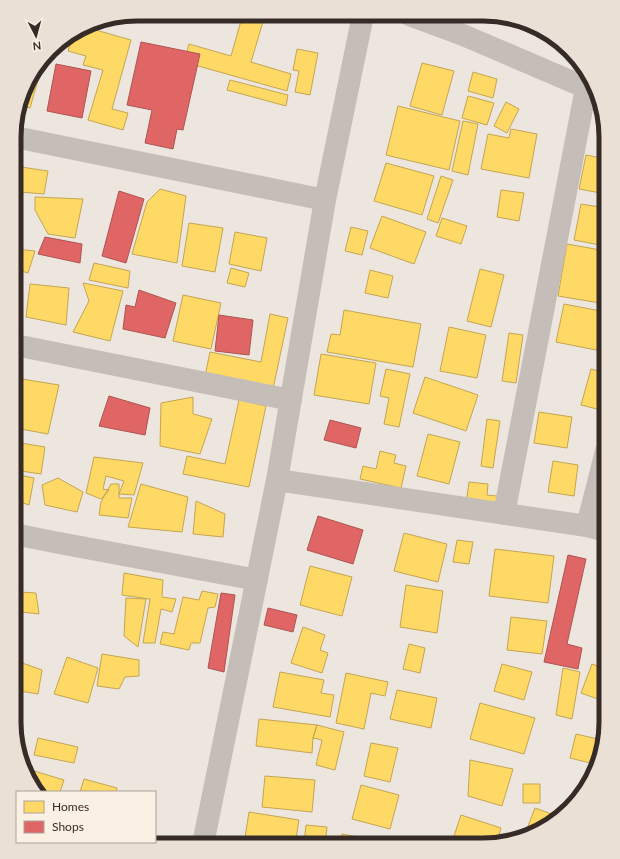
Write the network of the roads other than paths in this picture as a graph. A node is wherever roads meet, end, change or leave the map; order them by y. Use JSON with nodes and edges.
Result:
{"nodes":[{"id":1,"x":362,"y":21,"type":"edge"},
{"id":2,"x":425,"y":21,"type":"edge"},
{"id":3,"x":589,"y":89,"type":"edge"},
{"id":4,"x":590,"y":93,"type":"edge"},
{"id":5,"x":21,"y":138,"type":"edge"},
{"id":6,"x":325,"y":200,"type":"junction"},
{"id":7,"x":21,"y":346,"type":"edge"},
{"id":8,"x":291,"y":400,"type":"junction"},
{"id":9,"x":277,"y":480,"type":"junction"},
{"id":10,"x":599,"y":506,"type":"edge"},
{"id":11,"x":504,"y":514,"type":"junction"},
{"id":12,"x":596,"y":529,"type":"edge"},
{"id":13,"x":21,"y":535,"type":"edge"},
{"id":14,"x":258,"y":580,"type":"junction"},
{"id":15,"x":204,"y":838,"type":"edge"}],
"edges":[{"from":1,"to":6,"type":"street"},
{"from":2,"to":3,"type":"street"},
{"from":4,"to":11,"type":"street"},
{"from":5,"to":6,"type":"street"},
{"from":6,"to":8,"type":"street"},
{"from":7,"to":8,"type":"street"},
{"from":8,"to":9,"type":"street"},
{"from":9,"to":11,"type":"street"},
{"from":9,"to":14,"type":"street"},
{"from":10,"to":12,"type":"street"},
{"from":11,"to":12,"type":"street"},
{"from":13,"to":14,"type":"street"},
{"from":14,"to":15,"type":"street"}]}
